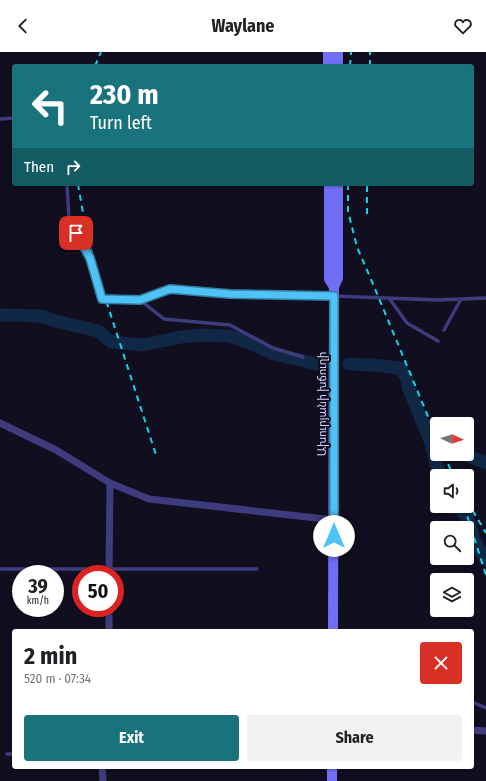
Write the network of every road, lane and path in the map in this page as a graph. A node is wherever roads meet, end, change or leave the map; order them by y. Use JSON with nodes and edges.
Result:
{"nodes":[{"id":1,"x":328,"y":52,"type":"edge"},
{"id":2,"x":338,"y":52,"type":"edge"},
{"id":3,"x":328,"y":64,"type":"edge"},
{"id":4,"x":338,"y":64,"type":"edge"},
{"id":5,"x":12,"y":118,"type":"edge"},
{"id":6,"x":0,"y":119,"type":"edge"},
{"id":7,"x":67,"y":186,"type":"edge"},
{"id":8,"x":329,"y":186,"type":"edge"},
{"id":9,"x":338,"y":186,"type":"edge"},
{"id":10,"x":334,"y":292,"type":"junction"},
{"id":11,"x":389,"y":298,"type":"junction"},
{"id":12,"x":486,"y":298,"type":"edge"},
{"id":13,"x":461,"y":299,"type":"junction"},
{"id":14,"x":140,"y":300,"type":"junction"},
{"id":15,"x":444,"y":330,"type":"dead end"},
{"id":16,"x":438,"y":341,"type":"dead end"},
{"id":17,"x":303,"y":356,"type":"dead end"},
{"id":18,"x":0,"y":423,"type":"edge"},
{"id":19,"x":110,"y":483,"type":"junction"},
{"id":20,"x":334,"y":520,"type":"junction"},
{"id":21,"x":109,"y":565,"type":"edge"},
{"id":22,"x":0,"y":569,"type":"edge"},
{"id":23,"x":257,"y":569,"type":"dead end"},
{"id":24,"x":72,"y":570,"type":"edge"},
{"id":25,"x":124,"y":571,"type":"edge"},
{"id":26,"x":109,"y":617,"type":"edge"},
{"id":27,"x":109,"y":629,"type":"edge"},
{"id":28,"x":333,"y":629,"type":"edge"},
{"id":29,"x":474,"y":703,"type":"edge"},
{"id":30,"x":486,"y":708,"type":"edge"},
{"id":31,"x":474,"y":730,"type":"edge"},
{"id":32,"x":486,"y":731,"type":"edge"},
{"id":33,"x":7,"y":754,"type":"dead end"},
{"id":34,"x":12,"y":754,"type":"edge"},
{"id":35,"x":102,"y":769,"type":"edge"},
{"id":36,"x":332,"y":769,"type":"edge"},
{"id":37,"x":103,"y":781,"type":"edge"},
{"id":38,"x":332,"y":781,"type":"edge"}],
"edges":[{"from":1,"to":3,"type":"main road"},
{"from":2,"to":4,"type":"main road"},
{"from":5,"to":6,"type":"lane"},
{"from":7,"to":14,"type":"lane"},
{"from":8,"to":10,"type":"main road","name":"Ախուրյանի խճուղի"},
{"from":9,"to":10,"type":"main road","name":"Ախուրյանի խճուղի"},
{"from":10,"to":11,"type":"lane"},
{"from":10,"to":14,"type":"lane"},
{"from":10,"to":20,"type":"main road","name":"Ախուրյանի խճուղի"},
{"from":11,"to":13,"type":"lane"},
{"from":11,"to":16,"type":"lane"},
{"from":12,"to":13,"type":"lane"},
{"from":13,"to":15,"type":"lane"},
{"from":14,"to":17,"type":"lane"},
{"from":18,"to":19,"type":"street"},
{"from":19,"to":20,"type":"street"},
{"from":19,"to":21,"type":"street"},
{"from":20,"to":28,"type":"main road","name":"Ախուրյանի խճուղի"},
{"from":22,"to":24,"type":"lane"},
{"from":23,"to":25,"type":"lane"},
{"from":26,"to":27,"type":"street"},
{"from":29,"to":30,"type":"lane"},
{"from":31,"to":32,"type":"street"},
{"from":33,"to":34,"type":"lane"},
{"from":35,"to":37,"type":"street"},
{"from":36,"to":38,"type":"main road"}]}
